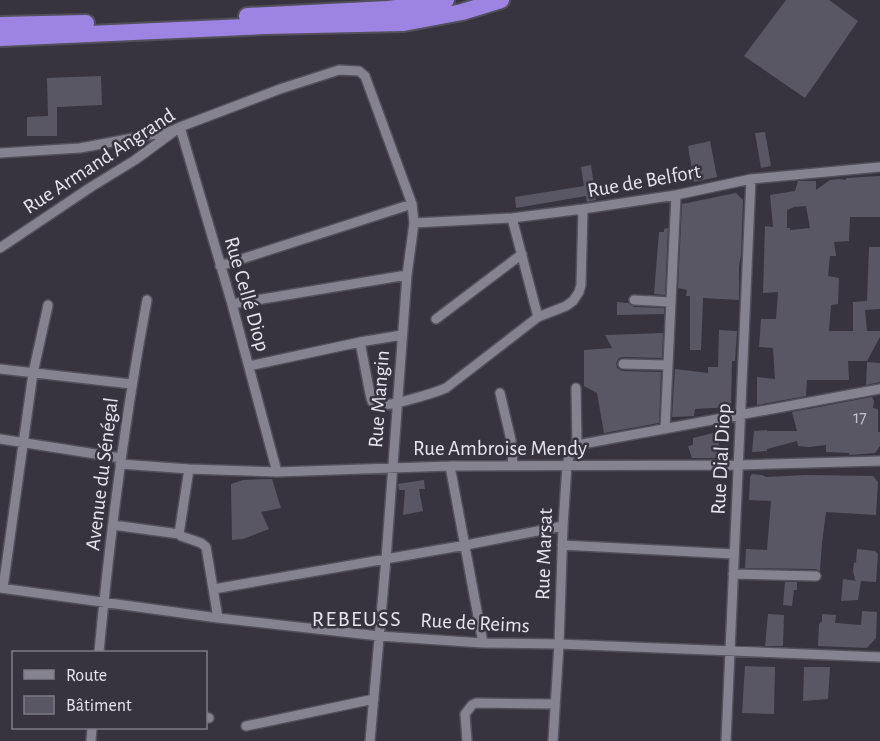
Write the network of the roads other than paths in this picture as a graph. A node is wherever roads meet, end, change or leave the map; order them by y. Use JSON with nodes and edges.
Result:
{"nodes":[{"id":1,"x":446,"y":0,"type":"edge"},
{"id":2,"x":501,"y":0,"type":"edge"},
{"id":3,"x":0,"y":25,"type":"edge"},
{"id":4,"x":0,"y":38,"type":"edge"},
{"id":5,"x":359,"y":71,"type":"joint"},
{"id":6,"x":180,"y":127,"type":"junction"},
{"id":7,"x":0,"y":153,"type":"edge"},
{"id":8,"x":880,"y":167,"type":"edge"},
{"id":9,"x":751,"y":179,"type":"junction"},
{"id":10,"x":676,"y":195,"type":"junction"},
{"id":11,"x":412,"y":204,"type":"junction"},
{"id":12,"x":583,"y":210,"type":"junction"},
{"id":13,"x":512,"y":218,"type":"junction"},
{"id":14,"x":414,"y":223,"type":"junction"},
{"id":15,"x":0,"y":248,"type":"edge"},
{"id":16,"x":522,"y":254,"type":"junction"},
{"id":17,"x":220,"y":266,"type":"junction"},
{"id":18,"x":406,"y":275,"type":"junction"},
{"id":19,"x":147,"y":300,"type":"dead end"},
{"id":20,"x":634,"y":300,"type":"dead end"},
{"id":21,"x":671,"y":302,"type":"junction"},
{"id":22,"x":232,"y":304,"type":"junction"},
{"id":23,"x":48,"y":305,"type":"dead end"},
{"id":24,"x":538,"y":317,"type":"junction"},
{"id":25,"x":436,"y":319,"type":"dead end"},
{"id":26,"x":402,"y":335,"type":"junction"},
{"id":27,"x":360,"y":342,"type":"junction"},
{"id":28,"x":624,"y":364,"type":"dead end"},
{"id":29,"x":668,"y":365,"type":"junction"},
{"id":30,"x":249,"y":366,"type":"junction"},
{"id":31,"x":0,"y":369,"type":"edge"},
{"id":32,"x":33,"y":373,"type":"junction"},
{"id":33,"x":131,"y":384,"type":"junction"},
{"id":34,"x":576,"y":388,"type":"dead end"},
{"id":35,"x":880,"y":389,"type":"edge"},
{"id":36,"x":500,"y":393,"type":"dead end"},
{"id":37,"x":398,"y":402,"type":"junction"},
{"id":38,"x":741,"y":415,"type":"junction"},
{"id":39,"x":665,"y":429,"type":"junction"},
{"id":40,"x":0,"y":439,"type":"edge"},
{"id":41,"x":23,"y":443,"type":"junction"},
{"id":42,"x":577,"y":445,"type":"junction"},
{"id":43,"x":120,"y":461,"type":"junction"},
{"id":44,"x":880,"y":461,"type":"edge"},
{"id":45,"x":513,"y":465,"type":"junction"},
{"id":46,"x":567,"y":465,"type":"junction"},
{"id":47,"x":739,"y":465,"type":"junction"},
{"id":48,"x":450,"y":466,"type":"junction"},
{"id":49,"x":392,"y":467,"type":"junction"},
{"id":50,"x":189,"y":469,"type":"junction"},
{"id":51,"x":277,"y":472,"type":"junction"},
{"id":52,"x":113,"y":525,"type":"junction"},
{"id":53,"x":563,"y":526,"type":"junction"},
{"id":54,"x":179,"y":534,"type":"junction"},
{"id":55,"x":466,"y":545,"type":"junction"},
{"id":56,"x":562,"y":545,"type":"junction"},
{"id":57,"x":734,"y":554,"type":"junction"},
{"id":58,"x":386,"y":559,"type":"junction"},
{"id":59,"x":733,"y":574,"type":"junction"},
{"id":60,"x":816,"y":576,"type":"dead end"},
{"id":61,"x":2,"y":588,"type":"edge"},
{"id":62,"x":214,"y":589,"type":"junction"},
{"id":63,"x":104,"y":602,"type":"junction"},
{"id":64,"x":218,"y":618,"type":"junction"},
{"id":65,"x":379,"y":636,"type":"junction"},
{"id":66,"x":483,"y":643,"type":"junction"},
{"id":67,"x":559,"y":644,"type":"junction"},
{"id":68,"x":99,"y":651,"type":"edge"},
{"id":69,"x":730,"y":651,"type":"junction"},
{"id":70,"x":880,"y":657,"type":"edge"},
{"id":71,"x":374,"y":699,"type":"junction"},
{"id":72,"x":555,"y":704,"type":"junction"},
{"id":73,"x":246,"y":726,"type":"dead end"},
{"id":74,"x":370,"y":741,"type":"edge"},
{"id":75,"x":467,"y":741,"type":"edge"},
{"id":76,"x":553,"y":741,"type":"edge"},
{"id":77,"x":726,"y":741,"type":"edge"}],
"edges":[{"from":1,"to":3,"type":"highway"},
{"from":2,"to":4,"type":"highway"},
{"from":5,"to":6,"type":"street","name":"Rue Armand Angrand"},
{"from":5,"to":11,"type":"street","name":"Rue Mangin"},
{"from":6,"to":7,"type":"street"},
{"from":6,"to":15,"type":"street","name":"Rue Armand Angrand"},
{"from":6,"to":17,"type":"street","name":"Rue Cellé Diop"},
{"from":8,"to":9,"type":"street","name":"Rue de Belfort"},
{"from":9,"to":10,"type":"street","name":"Rue de Belfort"},
{"from":9,"to":38,"type":"street","name":"Rue Dial Diop"},
{"from":10,"to":12,"type":"street","name":"Rue de Belfort"},
{"from":10,"to":21,"type":"street"},
{"from":11,"to":14,"type":"street","name":"Rue Mangin"},
{"from":11,"to":17,"type":"street"},
{"from":12,"to":13,"type":"street","name":"Rue de Belfort"},
{"from":12,"to":24,"type":"street"},
{"from":13,"to":14,"type":"street","name":"Rue de Belfort"},
{"from":13,"to":16,"type":"street"},
{"from":14,"to":18,"type":"street","name":"Rue Mangin"},
{"from":16,"to":24,"type":"street"},
{"from":16,"to":25,"type":"street"},
{"from":17,"to":22,"type":"street","name":"Rue Cellé Diop"},
{"from":18,"to":22,"type":"street"},
{"from":18,"to":26,"type":"street","name":"Rue Mangin"},
{"from":19,"to":33,"type":"street","name":"Avenue du Sénégal"},
{"from":20,"to":21,"type":"street"},
{"from":21,"to":29,"type":"street"},
{"from":22,"to":30,"type":"street","name":"Rue Cellé Diop"},
{"from":23,"to":32,"type":"street"},
{"from":24,"to":37,"type":"street"},
{"from":26,"to":27,"type":"street"},
{"from":26,"to":37,"type":"street","name":"Rue Mangin"},
{"from":27,"to":30,"type":"street"},
{"from":27,"to":37,"type":"street"},
{"from":28,"to":29,"type":"street"},
{"from":29,"to":39,"type":"street"},
{"from":30,"to":51,"type":"street","name":"Rue Cellé Diop"},
{"from":31,"to":32,"type":"street"},
{"from":32,"to":33,"type":"street"},
{"from":32,"to":41,"type":"street"},
{"from":33,"to":43,"type":"street","name":"Avenue du Sénégal"},
{"from":34,"to":42,"type":"street"},
{"from":35,"to":38,"type":"street"},
{"from":36,"to":45,"type":"street"},
{"from":37,"to":49,"type":"street","name":"Rue Mangin"},
{"from":38,"to":39,"type":"street"},
{"from":38,"to":47,"type":"street","name":"Rue Dial Diop"},
{"from":39,"to":42,"type":"street"},
{"from":40,"to":41,"type":"street","name":"Rue Ambroise Mendy"},
{"from":41,"to":43,"type":"street","name":"Rue Ambroise Mendy"},
{"from":41,"to":61,"type":"street"},
{"from":42,"to":46,"type":"street","name":"Rue Marsat"},
{"from":43,"to":50,"type":"street","name":"Rue Ambroise Mendy"},
{"from":43,"to":52,"type":"street","name":"Avenue du Sénégal"},
{"from":44,"to":47,"type":"street","name":"Rue Ambroise Mendy"},
{"from":45,"to":46,"type":"street","name":"Rue Ambroise Mendy"},
{"from":45,"to":48,"type":"street","name":"Rue Ambroise Mendy"},
{"from":46,"to":47,"type":"street","name":"Rue Ambroise Mendy"},
{"from":46,"to":53,"type":"street","name":"Rue Marsat"},
{"from":47,"to":57,"type":"street","name":"Rue Dial Diop"},
{"from":48,"to":49,"type":"street","name":"Rue Ambroise Mendy"},
{"from":48,"to":55,"type":"street"},
{"from":49,"to":51,"type":"street","name":"Rue Ambroise Mendy"},
{"from":49,"to":58,"type":"street","name":"Rue Mangin"},
{"from":50,"to":51,"type":"street","name":"Rue Ambroise Mendy"},
{"from":50,"to":54,"type":"street"},
{"from":52,"to":54,"type":"street"},
{"from":52,"to":63,"type":"street","name":"Avenue du Sénégal"},
{"from":53,"to":55,"type":"street"},
{"from":53,"to":56,"type":"street","name":"Rue Marsat"},
{"from":54,"to":62,"type":"street"},
{"from":55,"to":58,"type":"street"},
{"from":55,"to":66,"type":"street"},
{"from":56,"to":57,"type":"street"},
{"from":56,"to":67,"type":"street","name":"Rue Marsat"},
{"from":57,"to":59,"type":"street","name":"Rue Dial Diop"},
{"from":58,"to":62,"type":"street"},
{"from":58,"to":65,"type":"street","name":"Rue Mangin"},
{"from":59,"to":60,"type":"street"},
{"from":59,"to":69,"type":"street","name":"Rue Dial Diop"},
{"from":61,"to":63,"type":"street","name":"Rue de Reims"},
{"from":62,"to":64,"type":"street"},
{"from":63,"to":64,"type":"street","name":"Rue de Reims"},
{"from":63,"to":68,"type":"street","name":"Avenue du Sénégal"},
{"from":64,"to":65,"type":"street","name":"Rue de Reims"},
{"from":65,"to":66,"type":"street","name":"Rue de Reims"},
{"from":65,"to":71,"type":"street","name":"Rue Mangin"},
{"from":66,"to":67,"type":"street","name":"Rue de Reims"},
{"from":67,"to":69,"type":"street","name":"Rue de Reims"},
{"from":67,"to":72,"type":"street","name":"Rue Marsat"},
{"from":69,"to":70,"type":"street","name":"Rue de Reims"},
{"from":69,"to":77,"type":"street","name":"Rue Dial Diop"},
{"from":71,"to":73,"type":"street"},
{"from":71,"to":74,"type":"street","name":"Rue Mangin"},
{"from":72,"to":75,"type":"street"},
{"from":72,"to":76,"type":"street","name":"Rue Marsat"}]}
